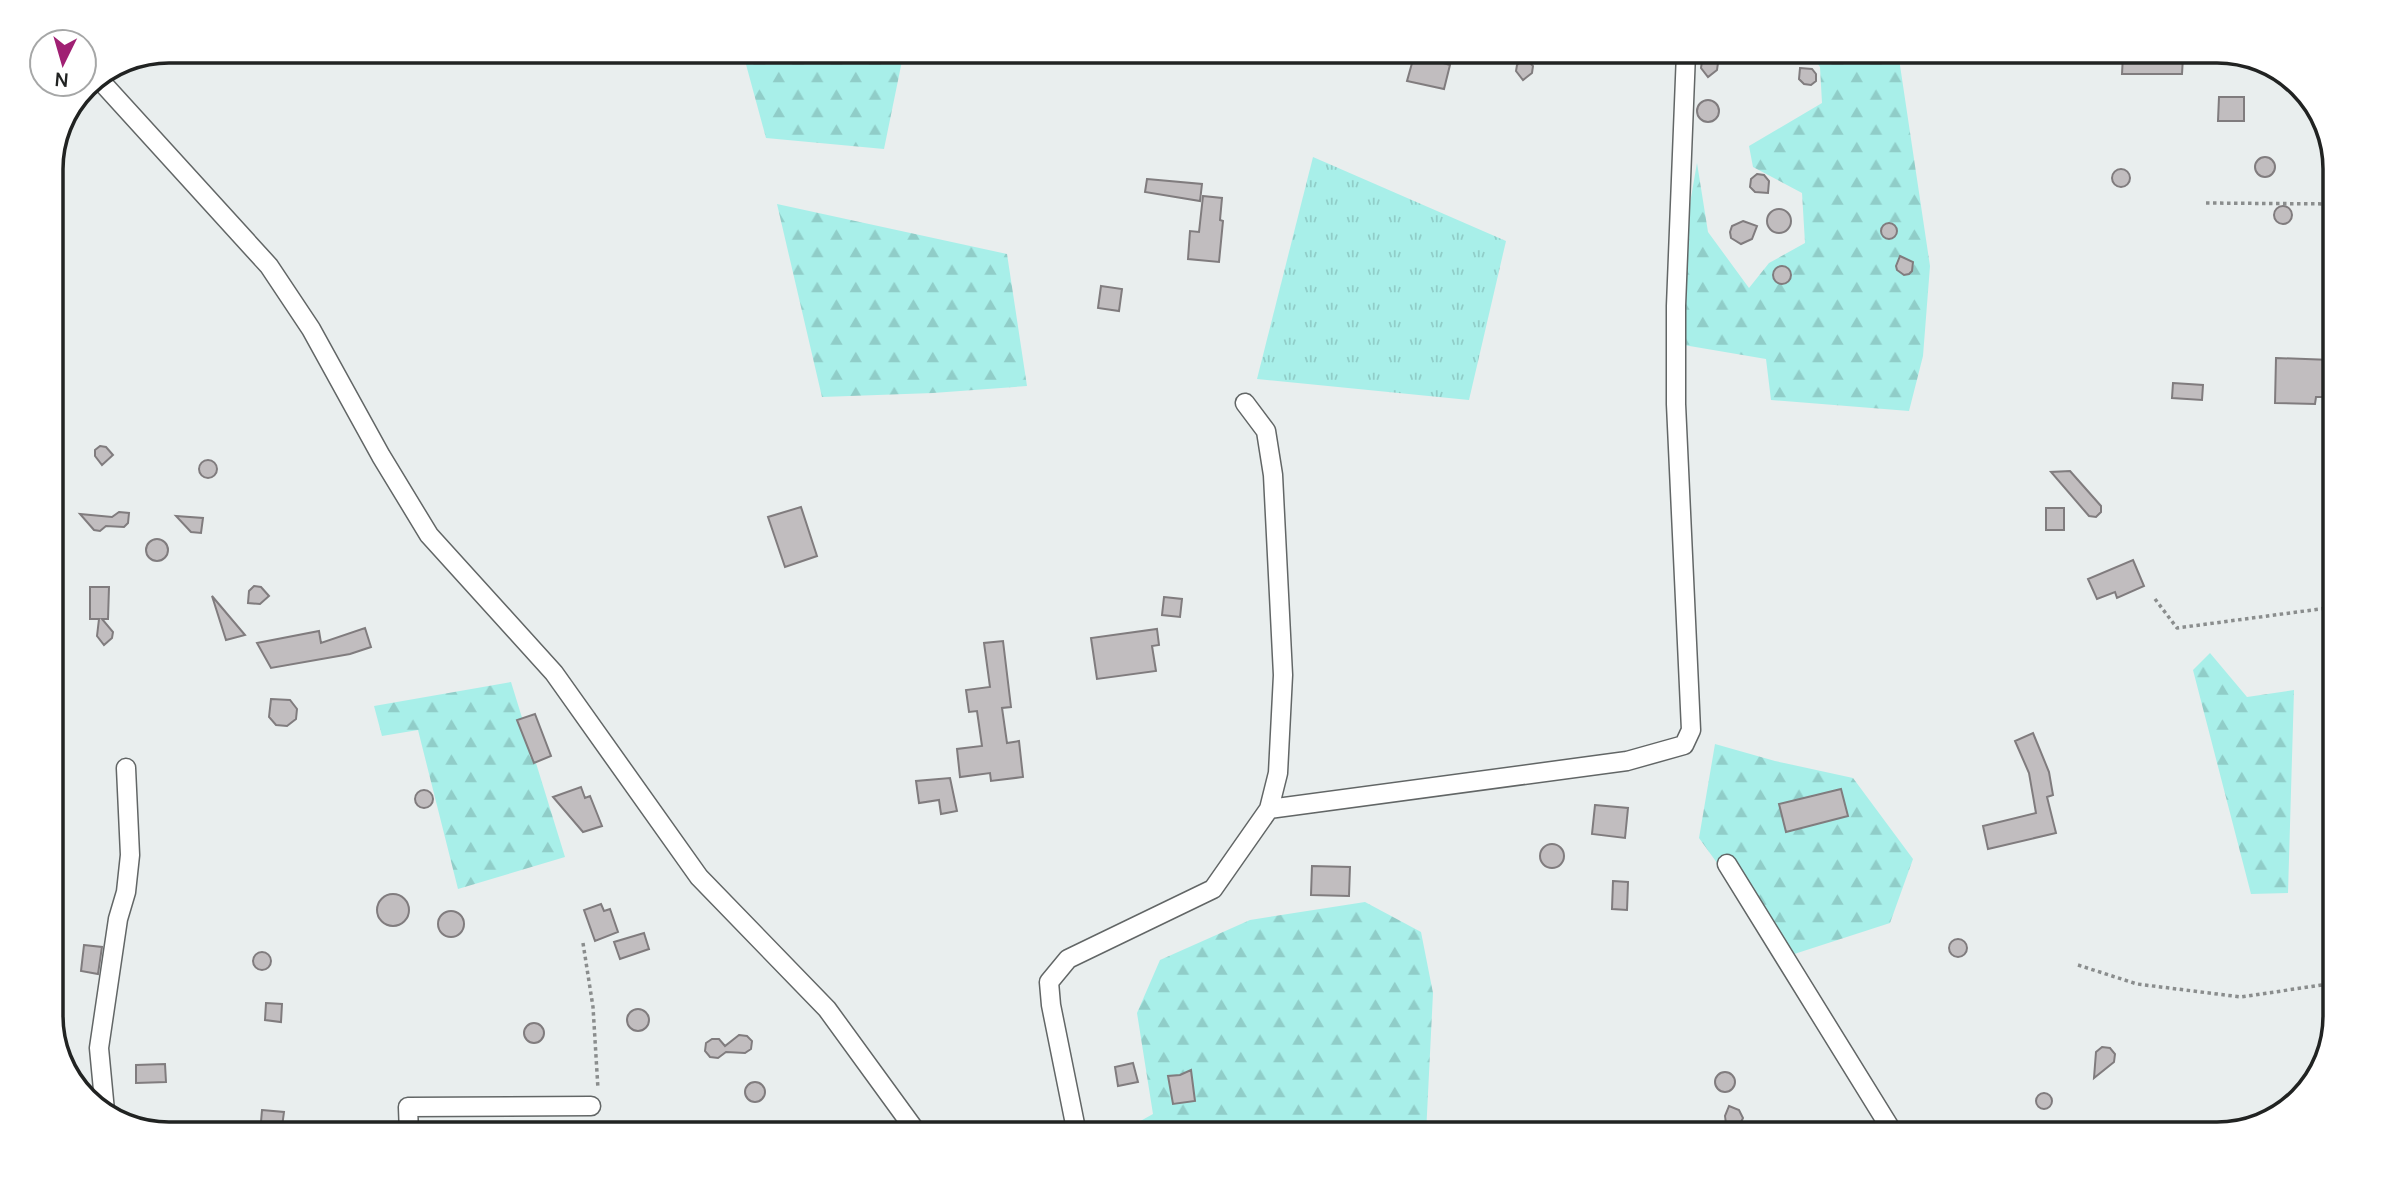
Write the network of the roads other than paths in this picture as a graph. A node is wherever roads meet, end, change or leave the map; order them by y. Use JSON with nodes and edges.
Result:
{"nodes":[{"id":1,"x":1686,"y":63,"type":"edge"},
{"id":2,"x":105,"y":85,"type":"edge"},
{"id":3,"x":1245,"y":404,"type":"dead end"},
{"id":4,"x":126,"y":768,"type":"dead end"},
{"id":5,"x":1269,"y":809,"type":"junction"},
{"id":6,"x":1727,"y":864,"type":"dead end"},
{"id":7,"x":104,"y":1100,"type":"edge"},
{"id":8,"x":591,"y":1107,"type":"road end"},
{"id":9,"x":409,"y":1122,"type":"edge"},
{"id":10,"x":909,"y":1122,"type":"edge"},
{"id":11,"x":1075,"y":1122,"type":"edge"},
{"id":12,"x":1888,"y":1122,"type":"edge"}],
"edges":[{"from":1,"to":5,"type":"street"},
{"from":2,"to":10,"type":"street"},
{"from":3,"to":5,"type":"street"},
{"from":4,"to":7,"type":"street"},
{"from":5,"to":11,"type":"street"},
{"from":6,"to":12,"type":"street"},
{"from":8,"to":9,"type":"street"}]}
